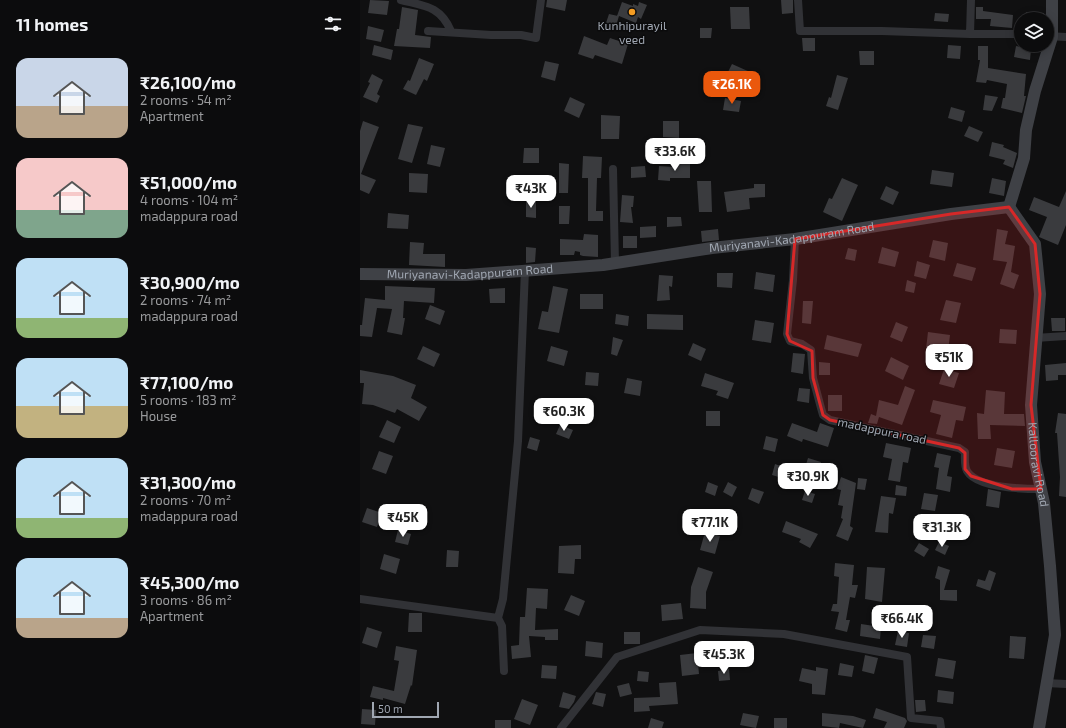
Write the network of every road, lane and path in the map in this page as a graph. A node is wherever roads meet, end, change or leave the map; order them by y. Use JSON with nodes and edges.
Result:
{"nodes":[{"id":1,"x":401,"y":0,"type":"edge"},
{"id":2,"x":541,"y":0,"type":"edge"},
{"id":3,"x":798,"y":0,"type":"edge"},
{"id":4,"x":971,"y":0,"type":"edge"},
{"id":5,"x":1052,"y":0,"type":"edge"},
{"id":6,"x":1051,"y":12,"type":"edge"},
{"id":7,"x":428,"y":31,"type":"dead end"},
{"id":8,"x":451,"y":31,"type":"junction"},
{"id":9,"x":970,"y":34,"type":"junction"},
{"id":10,"x":1014,"y":34,"type":"edge"},
{"id":11,"x":1054,"y":37,"type":"edge"},
{"id":12,"x":1066,"y":37,"type":"edge"},
{"id":13,"x":1046,"y":52,"type":"edge"},
{"id":14,"x":613,"y":169,"type":"dead end"},
{"id":15,"x":1009,"y":207,"type":"junction"},
{"id":16,"x":795,"y":240,"type":"junction"},
{"id":17,"x":615,"y":263,"type":"junction"},
{"id":18,"x":526,"y":270,"type":"junction"},
{"id":19,"x":360,"y":274,"type":"edge"},
{"id":20,"x":1066,"y":336,"type":"edge"},
{"id":21,"x":1035,"y":338,"type":"junction"},
{"id":22,"x":1041,"y":489,"type":"junction"},
{"id":23,"x":360,"y":599,"type":"edge"},
{"id":24,"x":498,"y":618,"type":"junction"},
{"id":25,"x":504,"y":671,"type":"dead end"},
{"id":26,"x":1046,"y":683,"type":"junction"},
{"id":27,"x":1066,"y":684,"type":"edge"},
{"id":28,"x":560,"y":728,"type":"edge"},
{"id":29,"x":941,"y":728,"type":"edge"},
{"id":30,"x":1039,"y":728,"type":"edge"}],
"edges":[{"from":1,"to":8,"type":"street"},
{"from":2,"to":8,"type":"street"},
{"from":3,"to":9,"type":"street"},
{"from":4,"to":9,"type":"street"},
{"from":5,"to":6,"type":"main road"},
{"from":7,"to":8,"type":"street"},
{"from":9,"to":10,"type":"street"},
{"from":11,"to":12,"type":"street"},
{"from":13,"to":15,"type":"main road"},
{"from":14,"to":17,"type":"street"},
{"from":15,"to":16,"type":"main road","name":"Muriyanavi-Kadappuram Road"},
{"from":15,"to":21,"type":"main road","name":"Kallooravi Road"},
{"from":16,"to":17,"type":"main road","name":"Muriyanavi-Kadappuram Road"},
{"from":16,"to":22,"type":"street","name":"madappura road"},
{"from":17,"to":18,"type":"main road","name":"Muriyanavi-Kadappuram Road"},
{"from":18,"to":19,"type":"main road","name":"Muriyanavi-Kadappuram Road"},
{"from":18,"to":24,"type":"street"},
{"from":20,"to":21,"type":"street"},
{"from":21,"to":22,"type":"main road","name":"Kallooravi Road"},
{"from":22,"to":26,"type":"main road","name":"Kallooravi Road"},
{"from":23,"to":24,"type":"street"},
{"from":24,"to":25,"type":"street"},
{"from":26,"to":27,"type":"street"},
{"from":26,"to":30,"type":"main road","name":"Kallooravi Road"},
{"from":28,"to":29,"type":"street"}]}
